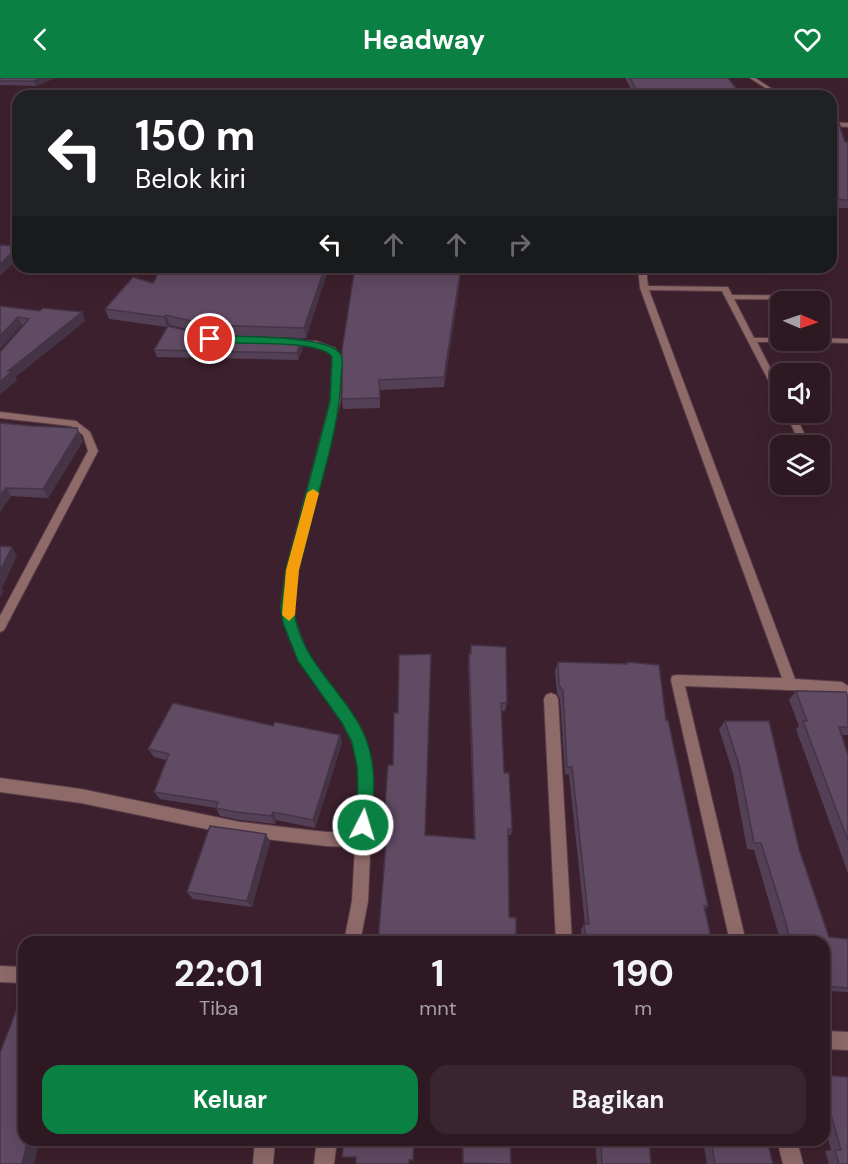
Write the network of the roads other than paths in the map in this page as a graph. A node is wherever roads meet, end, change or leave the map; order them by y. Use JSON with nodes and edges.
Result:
{"nodes":[{"id":1,"x":752,"y":78,"type":"edge"},
{"id":2,"x":771,"y":90,"type":"edge"},
{"id":3,"x":643,"y":273,"type":"edge"},
{"id":4,"x":644,"y":288,"type":"junction"},
{"id":5,"x":730,"y":297,"type":"junction"},
{"id":6,"x":770,"y":297,"type":"edge"},
{"id":7,"x":752,"y":340,"type":"junction"},
{"id":8,"x":770,"y":340,"type":"edge"},
{"id":9,"x":830,"y":340,"type":"edge"},
{"id":10,"x":848,"y":340,"type":"edge"},
{"id":11,"x":279,"y":342,"type":"edge"},
{"id":12,"x":770,"y":375,"type":"edge"},
{"id":13,"x":0,"y":415,"type":"edge"},
{"id":14,"x":794,"y":423,"type":"edge"},
{"id":15,"x":800,"y":435,"type":"dead end"},
{"id":16,"x":0,"y":627,"type":"edge"},
{"id":17,"x":791,"y":684,"type":"junction"},
{"id":18,"x":551,"y":699,"type":"dead end"},
{"id":19,"x":848,"y":703,"type":"edge"},
{"id":20,"x":0,"y":785,"type":"edge"},
{"id":21,"x":362,"y":840,"type":"junction"},
{"id":22,"x":353,"y":936,"type":"edge"},
{"id":23,"x":564,"y":936,"type":"edge"},
{"id":24,"x":737,"y":936,"type":"edge"},
{"id":25,"x":0,"y":974,"type":"edge"},
{"id":26,"x":18,"y":975,"type":"edge"},
{"id":27,"x":830,"y":1040,"type":"edge"},
{"id":28,"x":848,"y":1041,"type":"edge"},
{"id":29,"x":264,"y":1146,"type":"edge"},
{"id":30,"x":326,"y":1146,"type":"edge"},
{"id":31,"x":788,"y":1146,"type":"edge"},
{"id":32,"x":262,"y":1164,"type":"edge"},
{"id":33,"x":324,"y":1164,"type":"edge"},
{"id":34,"x":793,"y":1164,"type":"edge"}],
"edges":[{"from":1,"to":2,"type":"street"},
{"from":3,"to":4,"type":"street"},
{"from":4,"to":5,"type":"street"},
{"from":4,"to":17,"type":"street"},
{"from":5,"to":6,"type":"street"},
{"from":5,"to":7,"type":"street"},
{"from":7,"to":8,"type":"street"},
{"from":7,"to":12,"type":"street"},
{"from":9,"to":10,"type":"street"},
{"from":11,"to":21,"type":"street"},
{"from":13,"to":16,"type":"street"},
{"from":14,"to":15,"type":"street"},
{"from":17,"to":19,"type":"street"},
{"from":17,"to":24,"type":"street"},
{"from":18,"to":23,"type":"street"},
{"from":20,"to":21,"type":"street"},
{"from":21,"to":22,"type":"street"},
{"from":25,"to":26,"type":"street"},
{"from":27,"to":28,"type":"street"},
{"from":29,"to":32,"type":"street"},
{"from":30,"to":33,"type":"street"},
{"from":31,"to":34,"type":"street"}]}
